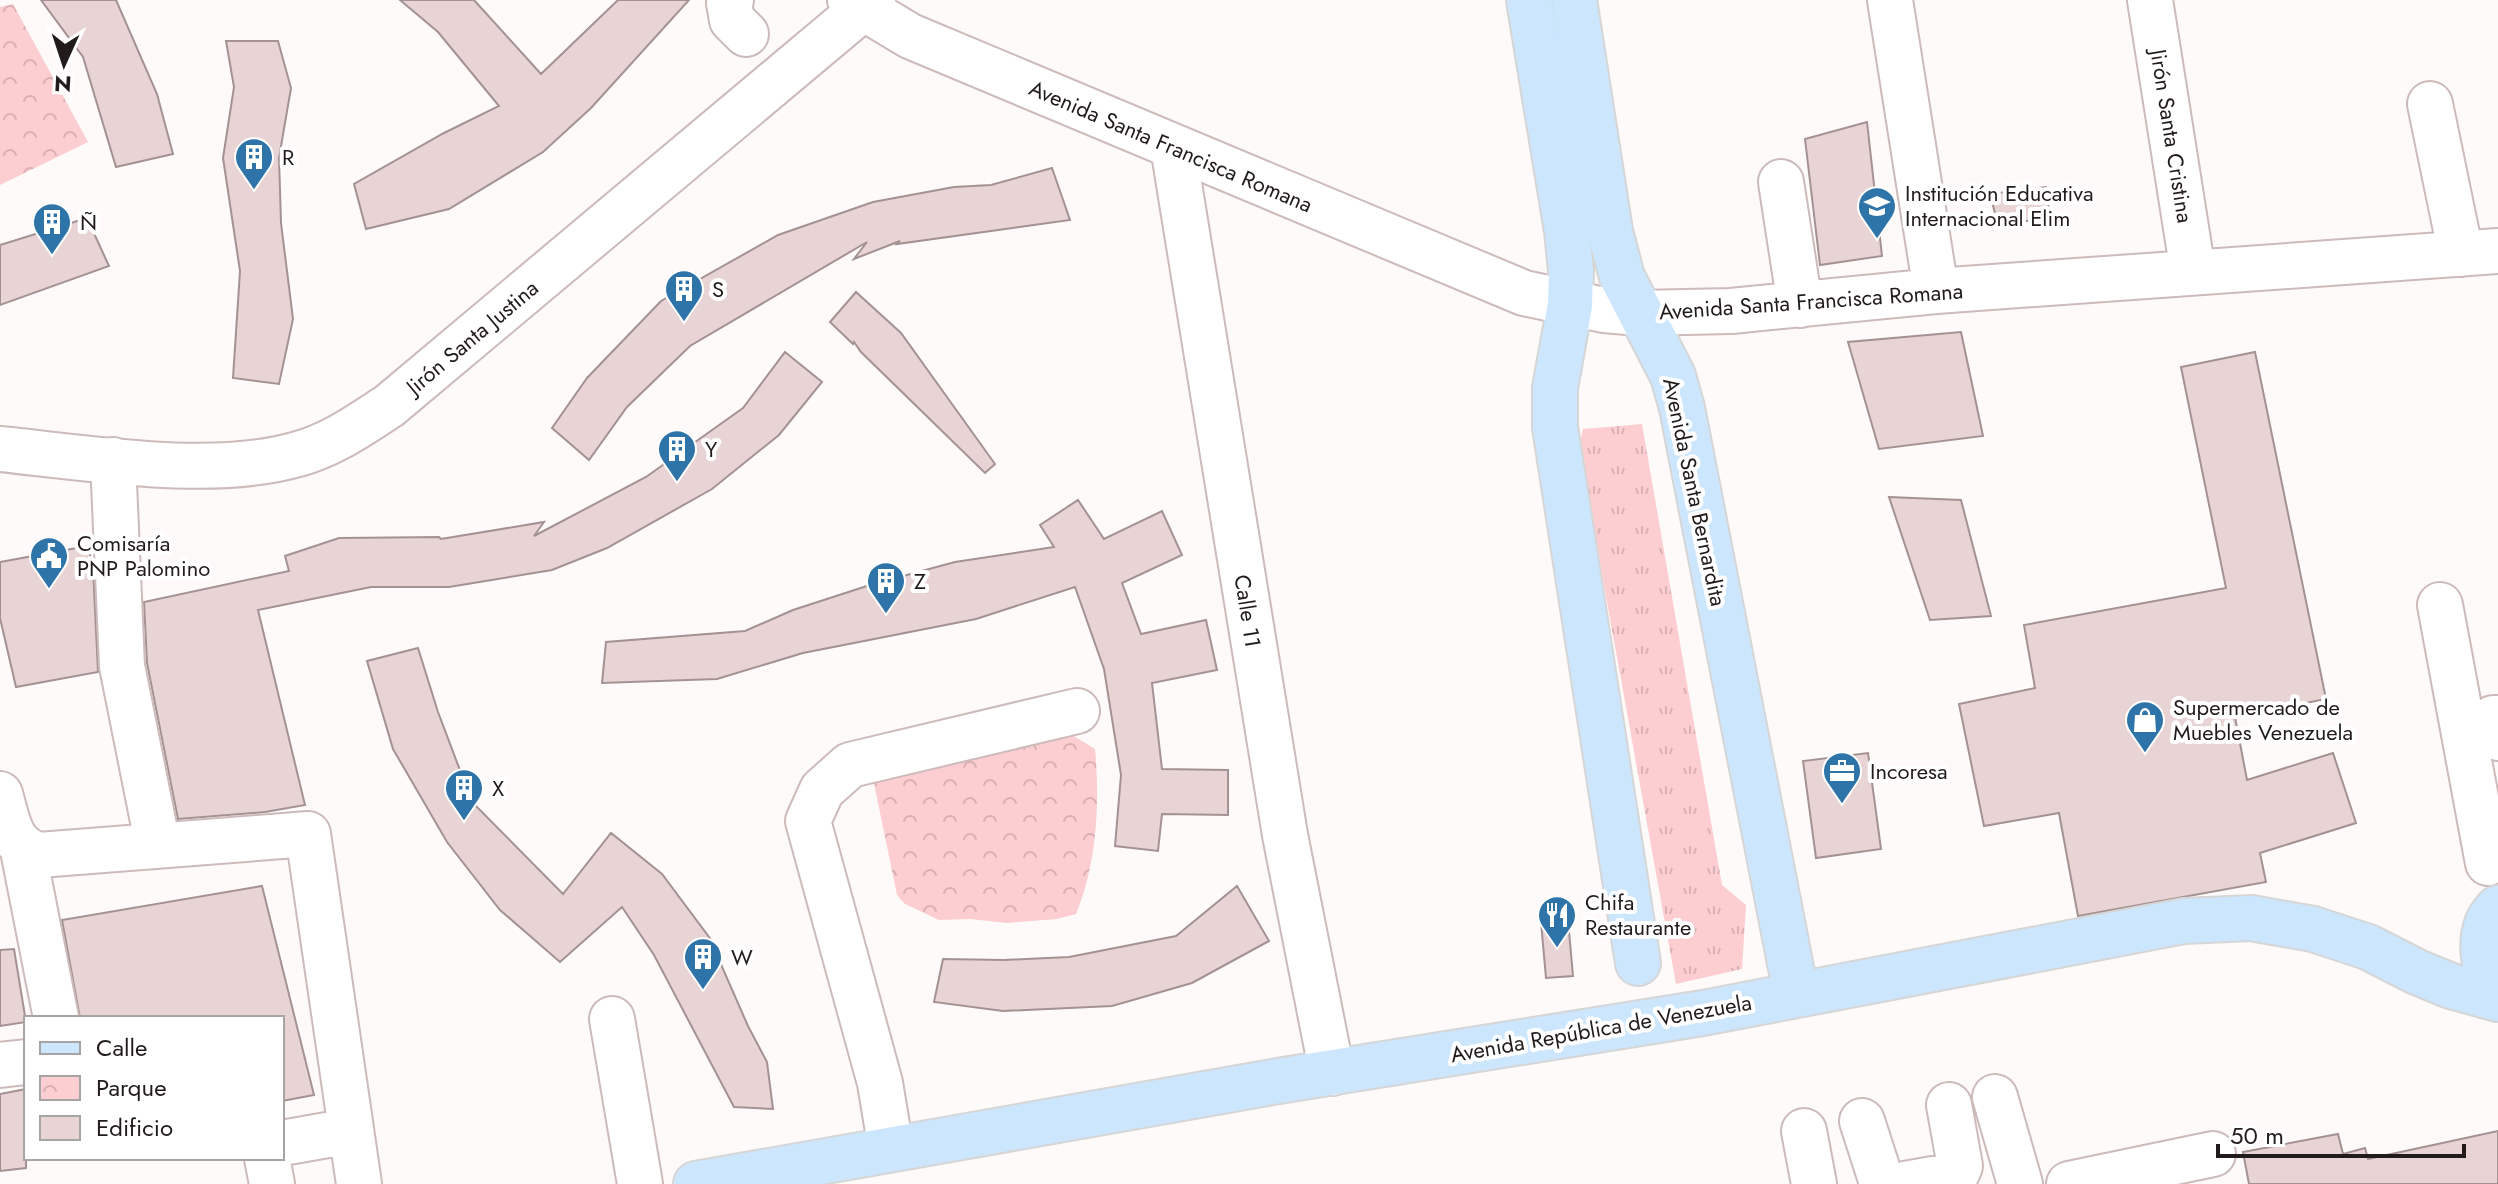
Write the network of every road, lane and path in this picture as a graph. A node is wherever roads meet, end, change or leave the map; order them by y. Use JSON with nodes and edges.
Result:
{"nodes":[{"id":1,"x":1529,"y":0,"type":"edge"},
{"id":2,"x":1574,"y":0,"type":"edge"},
{"id":3,"x":1890,"y":0,"type":"edge"},
{"id":4,"x":2150,"y":0,"type":"edge"},
{"id":5,"x":863,"y":3,"type":"edge"},
{"id":6,"x":2430,"y":104,"type":"dead end"},
{"id":7,"x":1173,"y":147,"type":"junction"},
{"id":8,"x":1781,"y":182,"type":"dead end"},
{"id":9,"x":2480,"y":252,"type":"edge"},
{"id":10,"x":2193,"y":272,"type":"junction"},
{"id":11,"x":1936,"y":291,"type":"junction"},
{"id":12,"x":1570,"y":305,"type":"junction"},
{"id":13,"x":1800,"y":305,"type":"junction"},
{"id":14,"x":1639,"y":313,"type":"junction"},
{"id":15,"x":0,"y":449,"type":"edge"},
{"id":16,"x":113,"y":460,"type":"junction"},
{"id":17,"x":2440,"y":605,"type":"dead end"},
{"id":18,"x":1077,"y":711,"type":"dead end"},
{"id":19,"x":2498,"y":718,"type":"edge"},
{"id":20,"x":2498,"y":738,"type":"edge"},
{"id":21,"x":0,"y":794,"type":"edge"},
{"id":22,"x":158,"y":846,"type":"junction"},
{"id":23,"x":23,"y":850,"type":"junction"},
{"id":24,"x":2495,"y":863,"type":"edge"},
{"id":25,"x":2498,"y":908,"type":"edge"},
{"id":26,"x":1638,"y":963,"type":"dead end"},
{"id":27,"x":1793,"y":993,"type":"junction"},
{"id":28,"x":2497,"y":998,"type":"edge"},
{"id":29,"x":56,"y":1016,"type":"edge"},
{"id":30,"x":612,"y":1019,"type":"dead end"},
{"id":31,"x":24,"y":1062,"type":"edge"},
{"id":32,"x":0,"y":1065,"type":"edge"},
{"id":33,"x":1332,"y":1073,"type":"junction"},
{"id":34,"x":1995,"y":1097,"type":"dead end"},
{"id":35,"x":1949,"y":1105,"type":"dead end"},
{"id":36,"x":1862,"y":1121,"type":"dead end"},
{"id":37,"x":350,"y":1131,"type":"junction"},
{"id":38,"x":1804,"y":1131,"type":"dead end"},
{"id":39,"x":284,"y":1143,"type":"edge"},
{"id":40,"x":891,"y":1149,"type":"junction"},
{"id":41,"x":2213,"y":1154,"type":"dead end"},
{"id":42,"x":267,"y":1160,"type":"edge"},
{"id":43,"x":272,"y":1184,"type":"edge"},
{"id":44,"x":359,"y":1184,"type":"edge"},
{"id":45,"x":640,"y":1184,"type":"edge"},
{"id":46,"x":696,"y":1184,"type":"edge"},
{"id":47,"x":1814,"y":1184,"type":"edge"},
{"id":48,"x":1884,"y":1184,"type":"edge"},
{"id":49,"x":1905,"y":1184,"type":"edge"},
{"id":50,"x":2020,"y":1184,"type":"edge"},
{"id":51,"x":2069,"y":1184,"type":"edge"}],
"edges":[{"from":1,"to":12,"type":"main road"},
{"from":2,"to":14,"type":"main road","name":"Avenida Santa Bernardita"},
{"from":3,"to":11,"type":"street"},
{"from":4,"to":10,"type":"street","name":"Jirón Santa Cristina"},
{"from":5,"to":7,"type":"street","name":"Avenida Santa Francisca Romana"},
{"from":5,"to":16,"type":"street","name":"Jirón Santa Justina"},
{"from":6,"to":9,"type":"street"},
{"from":7,"to":12,"type":"street","name":"Avenida Santa Francisca Romana"},
{"from":7,"to":33,"type":"street","name":"Calle 11"},
{"from":8,"to":13,"type":"street"},
{"from":9,"to":10,"type":"street","name":"Avenida Santa Francisca Romana"},
{"from":10,"to":11,"type":"street","name":"Avenida Santa Francisca Romana"},
{"from":11,"to":13,"type":"street","name":"Avenida Santa Francisca Romana"},
{"from":12,"to":14,"type":"street","name":"Avenida Santa Francisca Romana"},
{"from":12,"to":26,"type":"main road"},
{"from":13,"to":14,"type":"street","name":"Avenida Santa Francisca Romana"},
{"from":14,"to":27,"type":"main road","name":"Avenida Santa Bernardita"},
{"from":15,"to":16,"type":"street","name":"Jirón Santa Justina"},
{"from":16,"to":22,"type":"street"},
{"from":17,"to":24,"type":"street"},
{"from":18,"to":40,"type":"street"},
{"from":19,"to":20,"type":"street"},
{"from":21,"to":23,"type":"street"},
{"from":22,"to":23,"type":"street"},
{"from":22,"to":37,"type":"street"},
{"from":23,"to":29,"type":"street"},
{"from":25,"to":28,"type":"main road","name":"Avenida República de Venezuela"},
{"from":27,"to":28,"type":"main road","name":"Avenida República de Venezuela"},
{"from":27,"to":33,"type":"main road","name":"Avenida República de Venezuela"},
{"from":30,"to":45,"type":"street"},
{"from":31,"to":32,"type":"street"},
{"from":33,"to":40,"type":"main road","name":"Avenida República de Venezuela"},
{"from":34,"to":50,"type":"street"},
{"from":35,"to":49,"type":"street"},
{"from":36,"to":48,"type":"street"},
{"from":37,"to":39,"type":"street"},
{"from":37,"to":44,"type":"street"},
{"from":38,"to":47,"type":"street"},
{"from":40,"to":46,"type":"main road","name":"Avenida República de Venezuela"},
{"from":41,"to":51,"type":"street"},
{"from":42,"to":43,"type":"street"}]}
